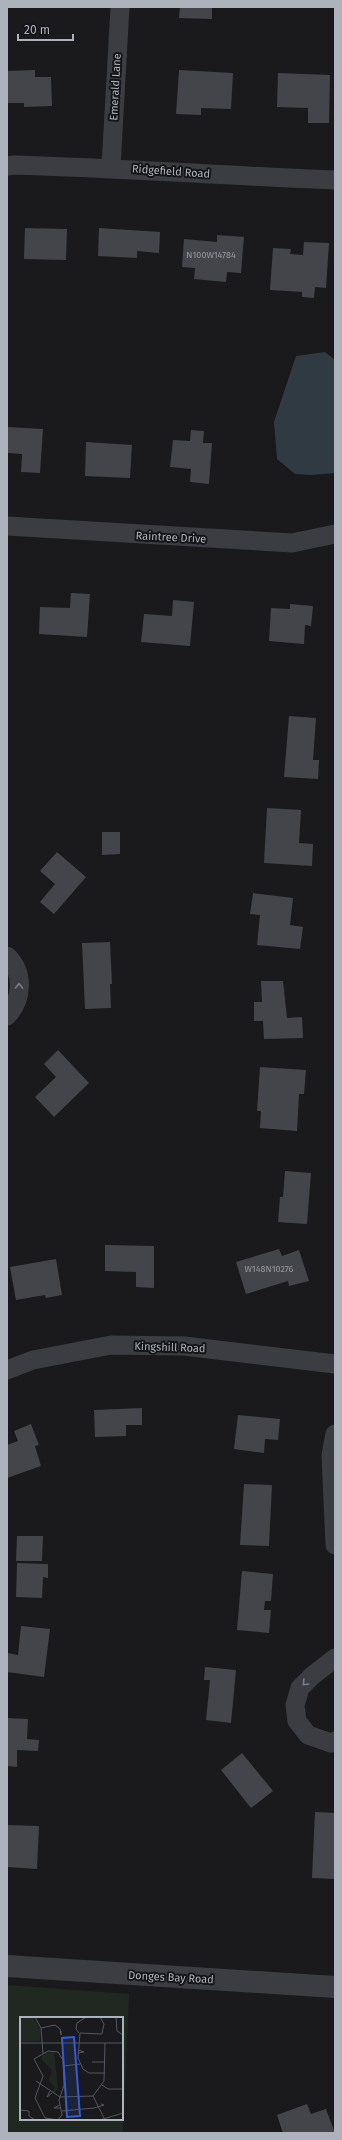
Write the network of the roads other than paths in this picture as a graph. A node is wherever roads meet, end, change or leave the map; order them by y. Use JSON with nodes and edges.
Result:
{"nodes":[{"id":1,"x":120,"y":7,"type":"edge"},
{"id":2,"x":7,"y":166,"type":"edge"},
{"id":3,"x":111,"y":167,"type":"junction"},
{"id":4,"x":335,"y":180,"type":"edge"},
{"id":5,"x":7,"y":526,"type":"edge"},
{"id":6,"x":335,"y":534,"type":"edge"},
{"id":7,"x":7,"y":956,"type":"edge"},
{"id":8,"x":7,"y":1016,"type":"edge"},
{"id":9,"x":335,"y":1364,"type":"edge"},
{"id":10,"x":7,"y":1370,"type":"edge"},
{"id":11,"x":335,"y":1434,"type":"edge"},
{"id":12,"x":335,"y":1545,"type":"edge"},
{"id":13,"x":335,"y":1658,"type":"edge"},
{"id":14,"x":335,"y":1741,"type":"edge"},
{"id":15,"x":7,"y":1966,"type":"edge"},
{"id":16,"x":335,"y":1986,"type":"edge"}],
"edges":[{"from":1,"to":3,"type":"street","name":"Emerald Lane"},
{"from":2,"to":3,"type":"street","name":"Ridgefield Road"},
{"from":3,"to":4,"type":"street","name":"Ridgefield Road"},
{"from":5,"to":6,"type":"street","name":"Raintree Drive"},
{"from":8,"to":7,"type":"street","one_way":true},
{"from":9,"to":10,"type":"street","name":"Kingshill Road"},
{"from":11,"to":12,"type":"street"},
{"from":13,"to":14,"type":"street","one_way":true},
{"from":15,"to":16,"type":"street","name":"Donges Bay Road"}]}
